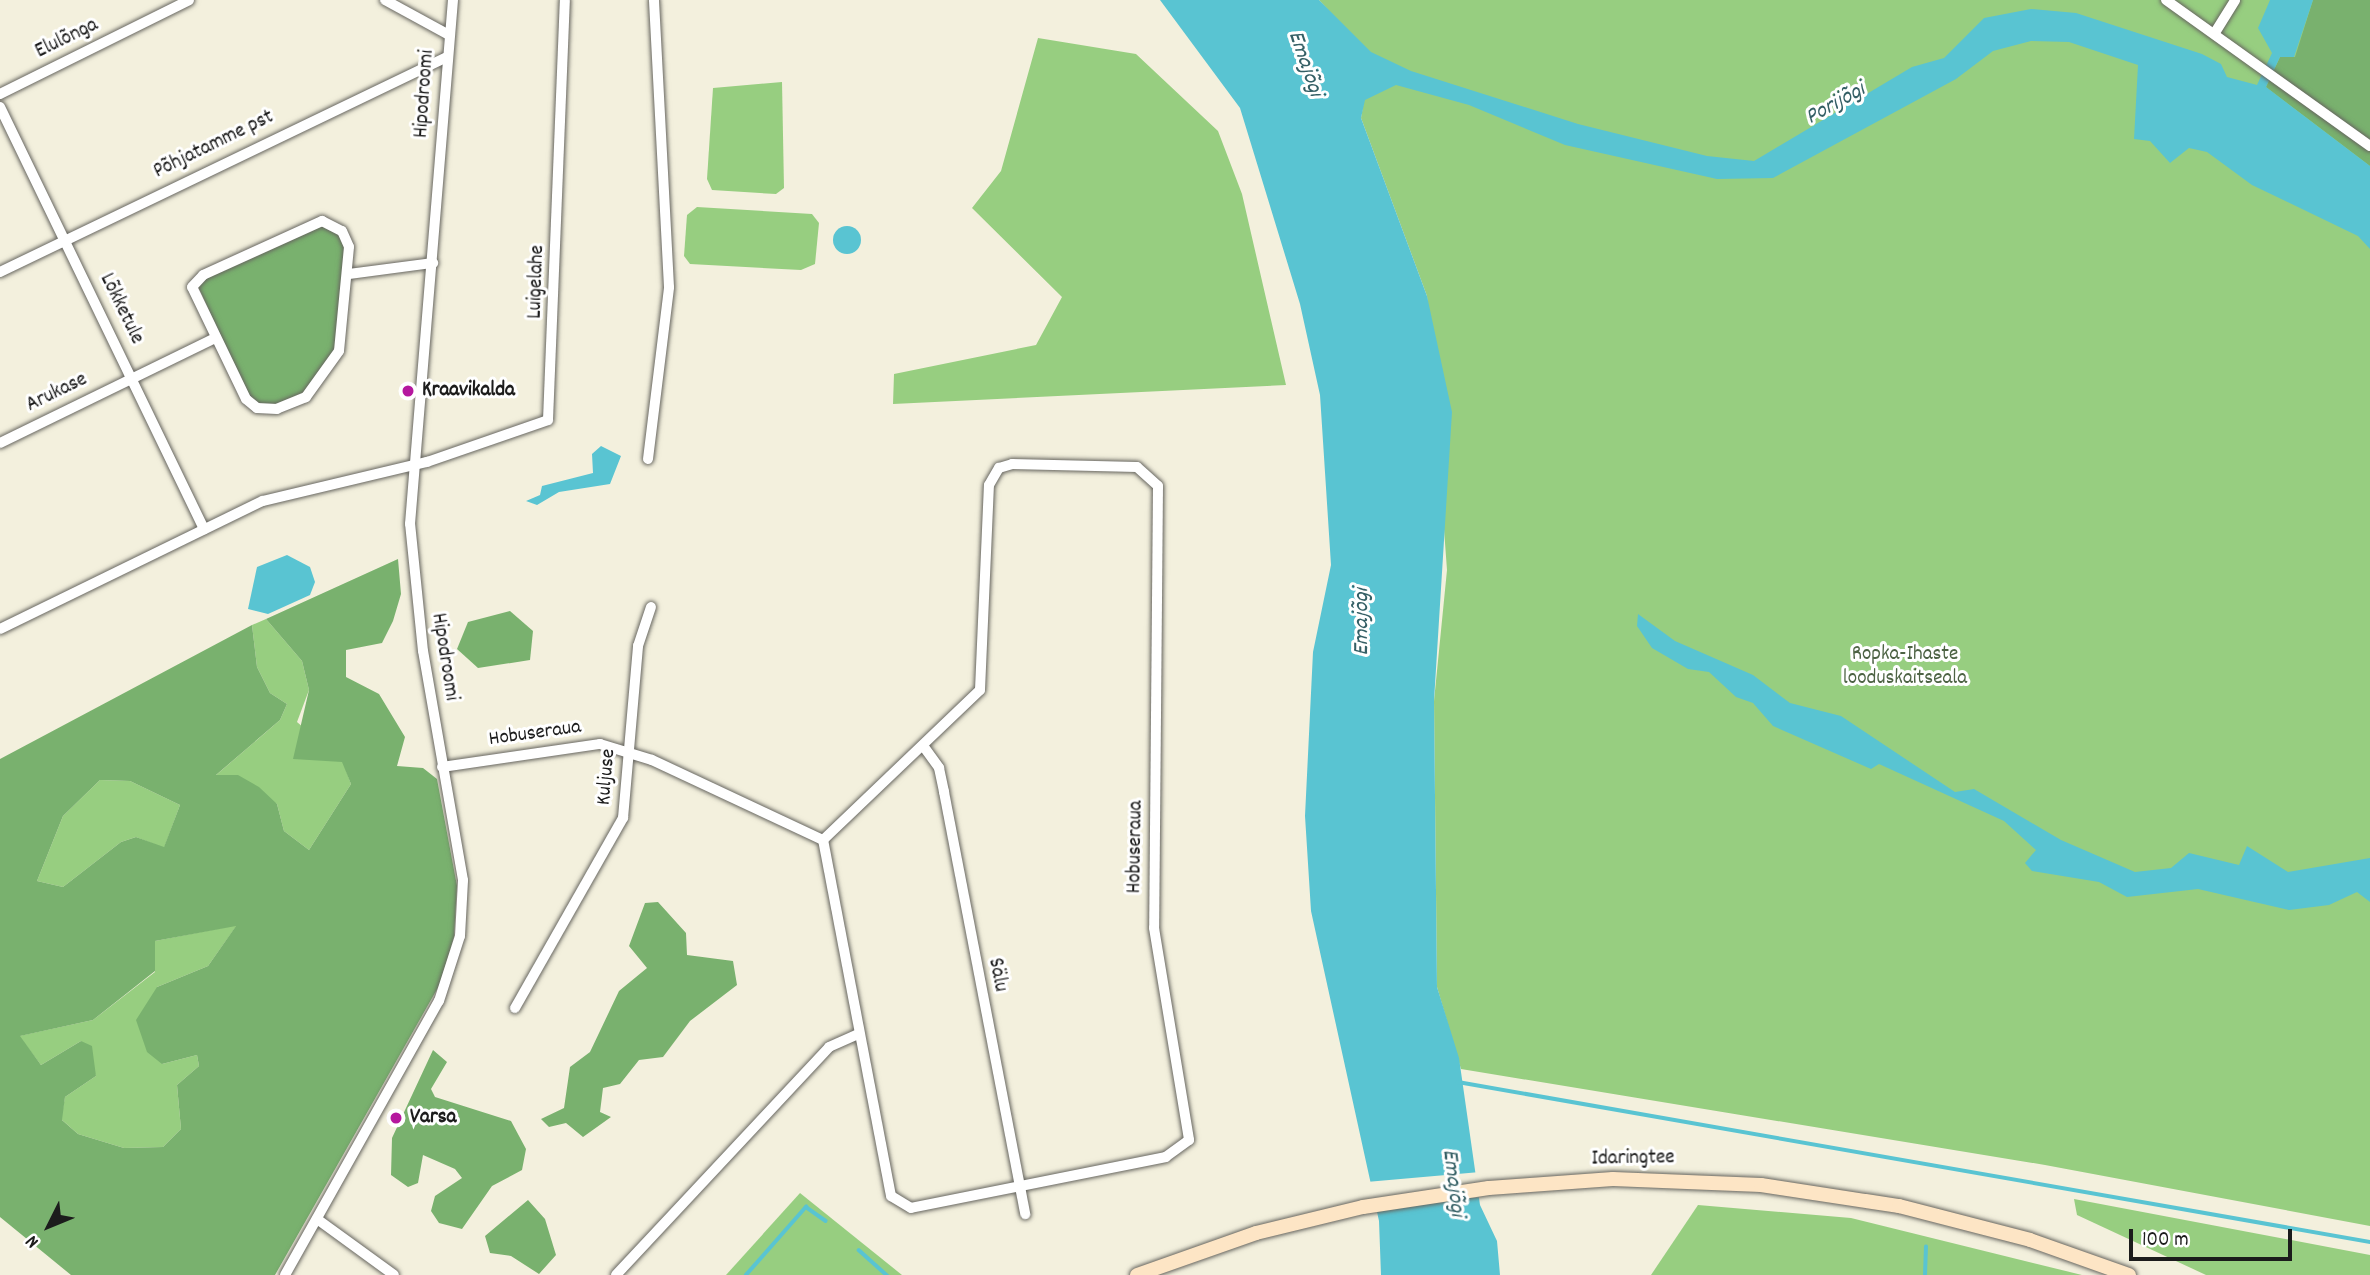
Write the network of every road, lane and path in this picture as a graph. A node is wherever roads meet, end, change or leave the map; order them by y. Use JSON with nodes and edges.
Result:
{"nodes":[{"id":1,"x":189,"y":0,"type":"edge"},
{"id":2,"x":385,"y":0,"type":"edge"},
{"id":3,"x":453,"y":0,"type":"edge"},
{"id":4,"x":565,"y":0,"type":"edge"},
{"id":5,"x":654,"y":0,"type":"edge"},
{"id":6,"x":2166,"y":0,"type":"edge"},
{"id":7,"x":2235,"y":0,"type":"edge"},
{"id":8,"x":2216,"y":31,"type":"junction"},
{"id":9,"x":449,"y":35,"type":"junction"},
{"id":10,"x":447,"y":57,"type":"junction"},
{"id":11,"x":0,"y":94,"type":"edge"},
{"id":12,"x":0,"y":107,"type":"edge"},
{"id":13,"x":2370,"y":146,"type":"edge"},
{"id":14,"x":65,"y":240,"type":"junction"},
{"id":15,"x":433,"y":263,"type":"junction"},
{"id":16,"x":0,"y":272,"type":"edge"},
{"id":17,"x":349,"y":274,"type":"junction"},
{"id":18,"x":215,"y":338,"type":"junction"},
{"id":19,"x":132,"y":378,"type":"junction"},
{"id":20,"x":0,"y":443,"type":"edge"},
{"id":21,"x":648,"y":459,"type":"dead end"},
{"id":22,"x":411,"y":463,"type":"junction"},
{"id":23,"x":204,"y":529,"type":"junction"},
{"id":24,"x":651,"y":607,"type":"dead end"},
{"id":25,"x":0,"y":629,"type":"edge"},
{"id":26,"x":924,"y":747,"type":"junction"},
{"id":27,"x":629,"y":753,"type":"junction"},
{"id":28,"x":442,"y":767,"type":"junction"},
{"id":29,"x":823,"y":840,"type":"junction"},
{"id":30,"x":515,"y":1008,"type":"dead end"},
{"id":31,"x":858,"y":1034,"type":"junction"},
{"id":32,"x":1021,"y":1187,"type":"junction"},
{"id":33,"x":1025,"y":1214,"type":"dead end"},
{"id":34,"x":317,"y":1219,"type":"junction"},
{"id":35,"x":285,"y":1275,"type":"edge"},
{"id":36,"x":394,"y":1275,"type":"edge"},
{"id":37,"x":616,"y":1275,"type":"edge"},
{"id":38,"x":1137,"y":1275,"type":"edge"},
{"id":39,"x":2129,"y":1275,"type":"edge"}],
"edges":[{"from":1,"to":11,"type":"street","name":"Elulõnga"},
{"from":2,"to":9,"type":"street"},
{"from":3,"to":9,"type":"street","name":"Hipodroomi"},
{"from":4,"to":22,"type":"street","name":"Luigelahe"},
{"from":5,"to":21,"type":"street"},
{"from":6,"to":8,"type":"street"},
{"from":7,"to":8,"type":"street"},
{"from":8,"to":13,"type":"street"},
{"from":9,"to":10,"type":"street","name":"Hipodroomi"},
{"from":10,"to":14,"type":"street","name":"Põhjatamme pst"},
{"from":10,"to":15,"type":"street","name":"Hipodroomi"},
{"from":12,"to":14,"type":"street","name":"Lõkketule"},
{"from":14,"to":16,"type":"street","name":"Põhjatamme pst"},
{"from":14,"to":19,"type":"street","name":"Lõkketule"},
{"from":15,"to":17,"type":"street"},
{"from":15,"to":22,"type":"street","name":"Hipodroomi"},
{"from":17,"to":18,"type":"street"},
{"from":17,"to":18,"type":"street"},
{"from":18,"to":19,"type":"street","name":"Arukase"},
{"from":19,"to":20,"type":"street","name":"Arukase"},
{"from":19,"to":23,"type":"street","name":"Lõkketule"},
{"from":22,"to":23,"type":"street"},
{"from":22,"to":28,"type":"street","name":"Hipodroomi"},
{"from":23,"to":25,"type":"street"},
{"from":24,"to":27,"type":"street","name":"Kuljuse"},
{"from":26,"to":29,"type":"street","name":"Hobuseraua"},
{"from":26,"to":32,"type":"street","name":"Sälu"},
{"from":26,"to":32,"type":"street","name":"Hobuseraua"},
{"from":27,"to":28,"type":"street","name":"Hobuseraua"},
{"from":27,"to":29,"type":"street","name":"Hobuseraua"},
{"from":27,"to":30,"type":"street","name":"Kuljuse"},
{"from":28,"to":34,"type":"street","name":"Hipodroomi"},
{"from":29,"to":31,"type":"street","name":"Hobuseraua"},
{"from":31,"to":32,"type":"street","name":"Hobuseraua"},
{"from":31,"to":37,"type":"street"},
{"from":32,"to":33,"type":"street","name":"Sälu"},
{"from":34,"to":35,"type":"street","name":"Hipodroomi"},
{"from":34,"to":36,"type":"street"},
{"from":38,"to":39,"type":"main road","name":"Idaringtee"}]}
